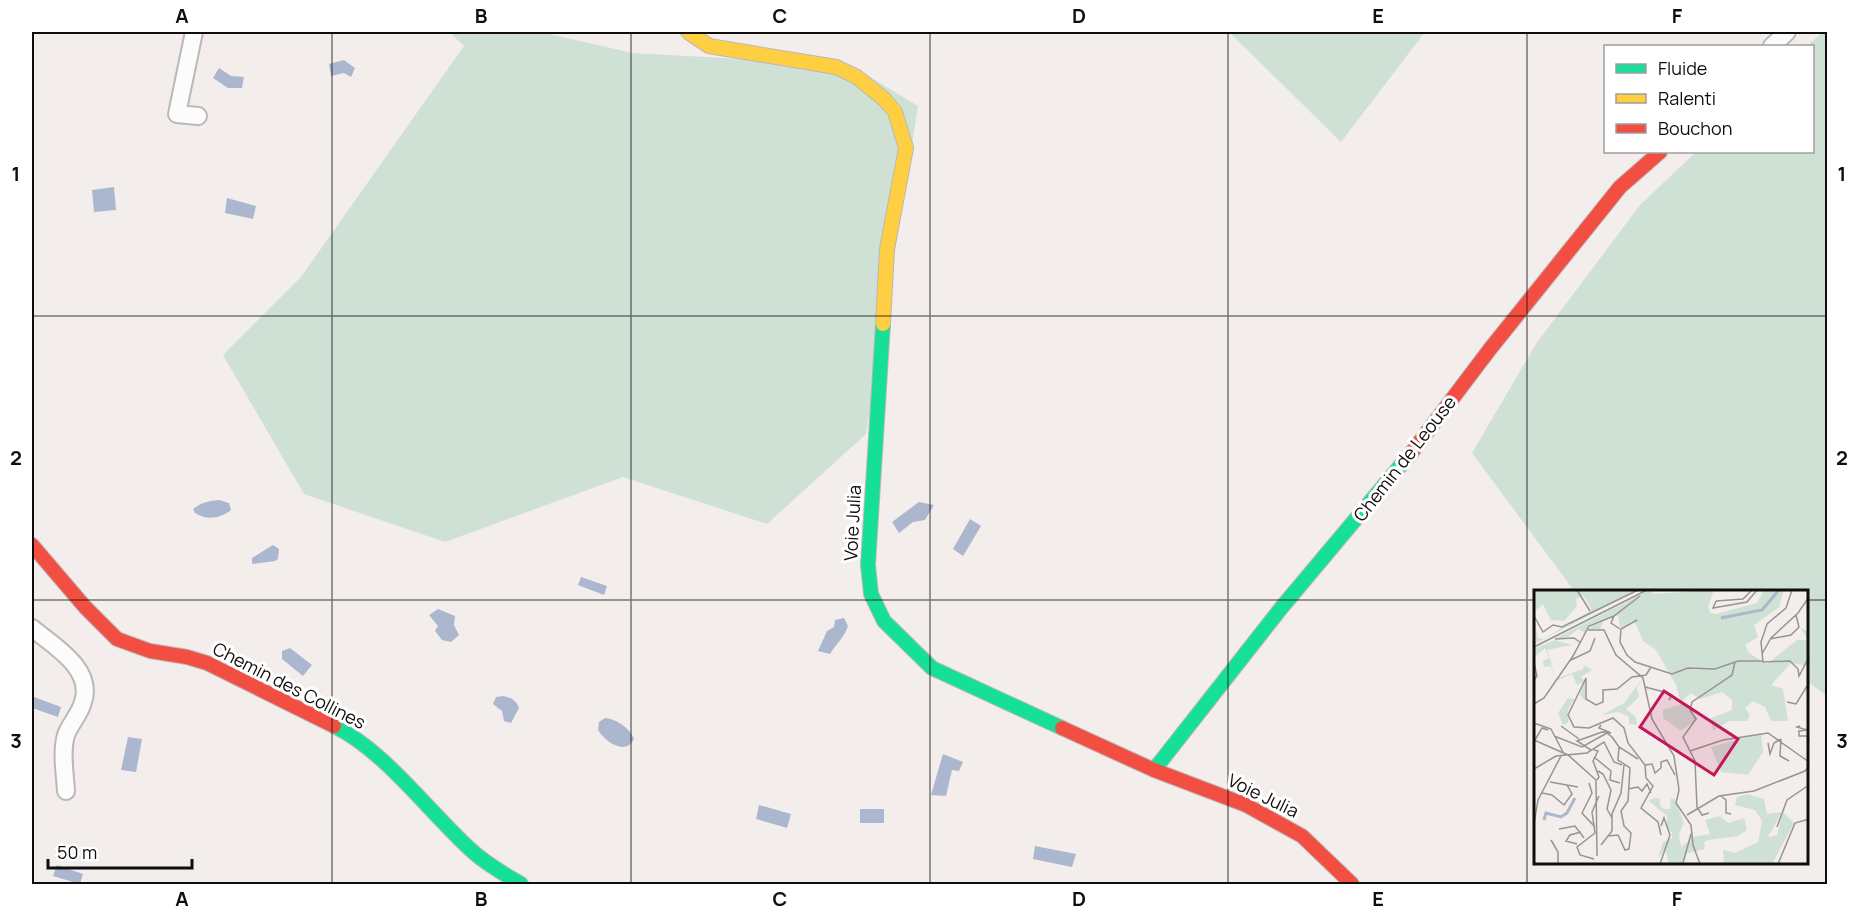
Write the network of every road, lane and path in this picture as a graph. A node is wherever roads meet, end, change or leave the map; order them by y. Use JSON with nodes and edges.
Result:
{"nodes":[{"id":1,"x":194,"y":32,"type":"edge"},
{"id":2,"x":688,"y":32,"type":"edge"},
{"id":3,"x":1787,"y":32,"type":"edge"},
{"id":4,"x":1773,"y":45,"type":"edge"},
{"id":5,"x":198,"y":116,"type":"dead end"},
{"id":6,"x":1658,"y":153,"type":"edge"},
{"id":7,"x":32,"y":545,"type":"edge"},
{"id":8,"x":32,"y":628,"type":"edge"},
{"id":9,"x":1154,"y":770,"type":"junction"},
{"id":10,"x":66,"y":791,"type":"dead end"},
{"id":11,"x":521,"y":885,"type":"edge"},
{"id":12,"x":1352,"y":885,"type":"edge"}],
"edges":[{"from":1,"to":5,"type":"street"},
{"from":2,"to":9,"type":"street","name":"Voie Julia"},
{"from":3,"to":4,"type":"street"},
{"from":6,"to":9,"type":"street","name":"Chemin de Leouse"},
{"from":7,"to":11,"type":"street","name":"Chemin des Collines"},
{"from":8,"to":10,"type":"street"},
{"from":9,"to":12,"type":"street","name":"Voie Julia"}]}
